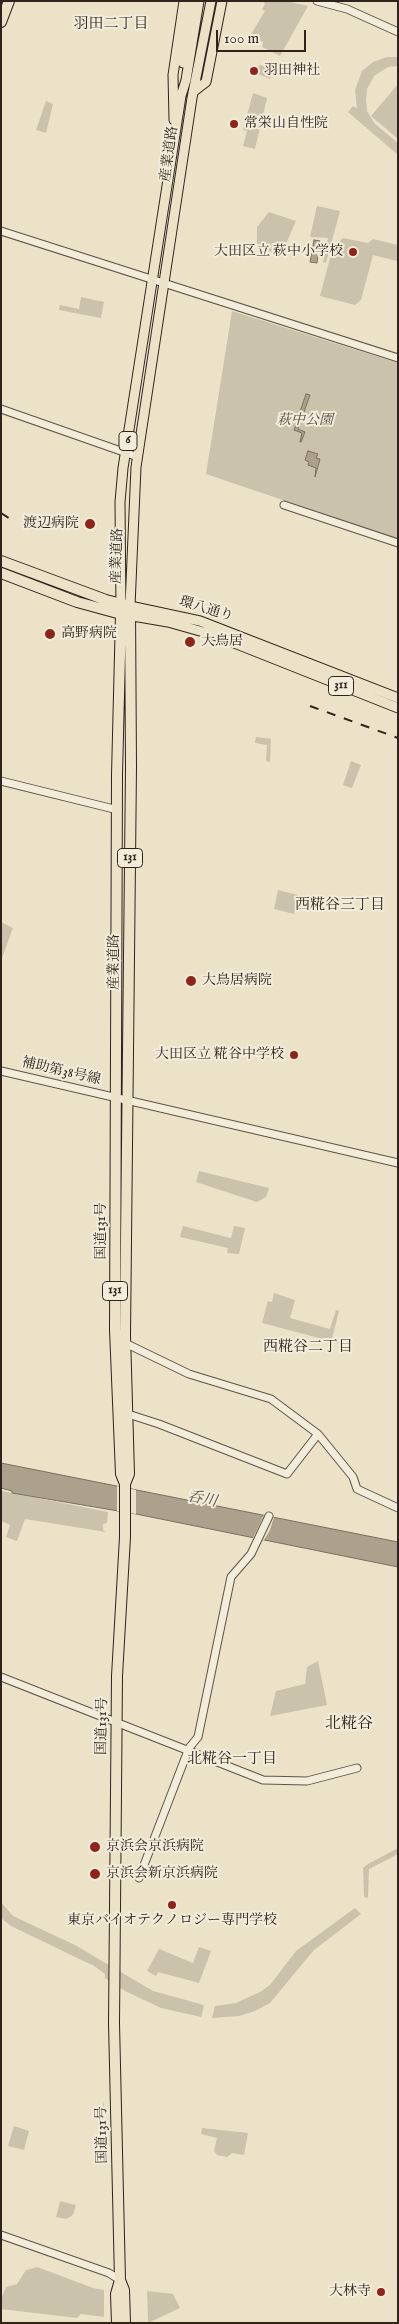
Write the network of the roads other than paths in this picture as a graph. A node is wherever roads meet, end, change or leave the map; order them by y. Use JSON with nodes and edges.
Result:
{"nodes":[{"id":1,"x":8,"y":1,"type":"edge"},
{"id":2,"x":184,"y":1,"type":"edge"},
{"id":3,"x":191,"y":1,"type":"edge"},
{"id":4,"x":199,"y":1,"type":"edge"},
{"id":5,"x":211,"y":1,"type":"edge"},
{"id":6,"x":222,"y":1,"type":"edge"},
{"id":7,"x":317,"y":1,"type":"edge"},
{"id":8,"x":192,"y":16,"type":"junction"},
{"id":9,"x":1,"y":22,"type":"edge"},
{"id":10,"x":398,"y":32,"type":"edge"},
{"id":11,"x":193,"y":92,"type":"junction"},
{"id":12,"x":176,"y":132,"type":"junction"},
{"id":13,"x":1,"y":231,"type":"edge"},
{"id":14,"x":152,"y":280,"type":"junction"},
{"id":15,"x":165,"y":284,"type":"junction"},
{"id":16,"x":398,"y":358,"type":"edge"},
{"id":17,"x":1,"y":409,"type":"edge"},
{"id":18,"x":126,"y":452,"type":"junction"},
{"id":19,"x":138,"y":457,"type":"junction"},
{"id":20,"x":284,"y":505,"type":"dead end"},
{"id":21,"x":398,"y":543,"type":"edge"},
{"id":22,"x":1,"y":561,"type":"edge"},
{"id":23,"x":1,"y":573,"type":"edge"},
{"id":24,"x":126,"y":610,"type":"junction"},
{"id":25,"x":398,"y":698,"type":"edge"},
{"id":26,"x":398,"y":708,"type":"edge"},
{"id":27,"x":1,"y":781,"type":"edge"},
{"id":28,"x":118,"y":810,"type":"junction"},
{"id":29,"x":1,"y":1071,"type":"edge"},
{"id":30,"x":116,"y":1098,"type":"junction"},
{"id":31,"x":128,"y":1101,"type":"junction"},
{"id":32,"x":398,"y":1163,"type":"edge"},
{"id":33,"x":125,"y":1343,"type":"junction"},
{"id":34,"x":128,"y":1414,"type":"junction"},
{"id":35,"x":318,"y":1434,"type":"junction"},
{"id":36,"x":125,"y":1486,"type":"junction"},
{"id":37,"x":398,"y":1508,"type":"edge"},
{"id":38,"x":269,"y":1516,"type":"dead end"},
{"id":39,"x":1,"y":1677,"type":"edge"},
{"id":40,"x":116,"y":1722,"type":"junction"},
{"id":41,"x":188,"y":1751,"type":"junction"},
{"id":42,"x":357,"y":1768,"type":"dead end"},
{"id":43,"x":139,"y":1878,"type":"dead end"},
{"id":44,"x":1,"y":2235,"type":"edge"},
{"id":45,"x":120,"y":2280,"type":"junction"},
{"id":46,"x":117,"y":2323,"type":"edge"},
{"id":47,"x":125,"y":2323,"type":"edge"}],
"edges":[{"from":1,"to":9,"type":"highway"},
{"from":2,"to":12,"type":"main road"},
{"from":3,"to":8,"type":"main road","number":"6"},
{"from":4,"to":8,"type":"main road","number":"6"},
{"from":5,"to":11,"type":"main road","name":"産業道路","number":"6"},
{"from":6,"to":11,"type":"main road"},
{"from":7,"to":10,"type":"street"},
{"from":8,"to":12,"type":"main road","name":"産業道路","number":"6"},
{"from":11,"to":15,"type":"main road","name":"産業道路","number":"6"},
{"from":12,"to":14,"type":"main road","name":"産業道路","number":"6"},
{"from":13,"to":14,"type":"street"},
{"from":14,"to":15,"type":"street"},
{"from":14,"to":18,"type":"main road","name":"産業道路","number":"6"},
{"from":15,"to":16,"type":"street"},
{"from":15,"to":19,"type":"main road","name":"産業道路","number":"6"},
{"from":17,"to":18,"type":"street"},
{"from":18,"to":19,"type":"street"},
{"from":18,"to":24,"type":"main road","name":"産業道路","number":"6"},
{"from":19,"to":24,"type":"main road","name":"産業道路","number":"6"},
{"from":20,"to":21,"type":"street"},
{"from":22,"to":24,"type":"highway","name":"環八通り"},
{"from":23,"to":24,"type":"highway","name":"環八通り"},
{"from":24,"to":25,"type":"main road","name":"環八通り","number":"311"},
{"from":24,"to":26,"type":"main road","name":"環八通り","number":"311"},
{"from":24,"to":28,"type":"highway","name":"産業道路","number":"131"},
{"from":24,"to":31,"type":"highway","name":"産業道路","number":"131"},
{"from":27,"to":28,"type":"street"},
{"from":28,"to":30,"type":"highway","name":"産業道路","number":"131"},
{"from":29,"to":30,"type":"street","name":"補助第38号線"},
{"from":30,"to":31,"type":"street","name":"補助第38号線"},
{"from":30,"to":36,"type":"highway","name":"国道131号","number":"131"},
{"from":31,"to":32,"type":"street","name":"補助第38号線"},
{"from":31,"to":33,"type":"highway","name":"国道131号","number":"131"},
{"from":33,"to":34,"type":"highway","name":"国道131号","number":"131"},
{"from":33,"to":35,"type":"street"},
{"from":34,"to":35,"type":"street"},
{"from":34,"to":36,"type":"highway","name":"国道131号","number":"131"},
{"from":35,"to":37,"type":"street"},
{"from":36,"to":40,"type":"highway","name":"国道131号","number":"131"},
{"from":38,"to":41,"type":"street"},
{"from":39,"to":40,"type":"street"},
{"from":40,"to":41,"type":"street"},
{"from":40,"to":45,"type":"highway","name":"国道131号","number":"131"},
{"from":41,"to":42,"type":"street"},
{"from":41,"to":43,"type":"street"},
{"from":44,"to":45,"type":"street"},
{"from":45,"to":46,"type":"highway","name":"国道131号","number":"131"},
{"from":45,"to":47,"type":"highway","name":"国道131号","number":"131"}]}
